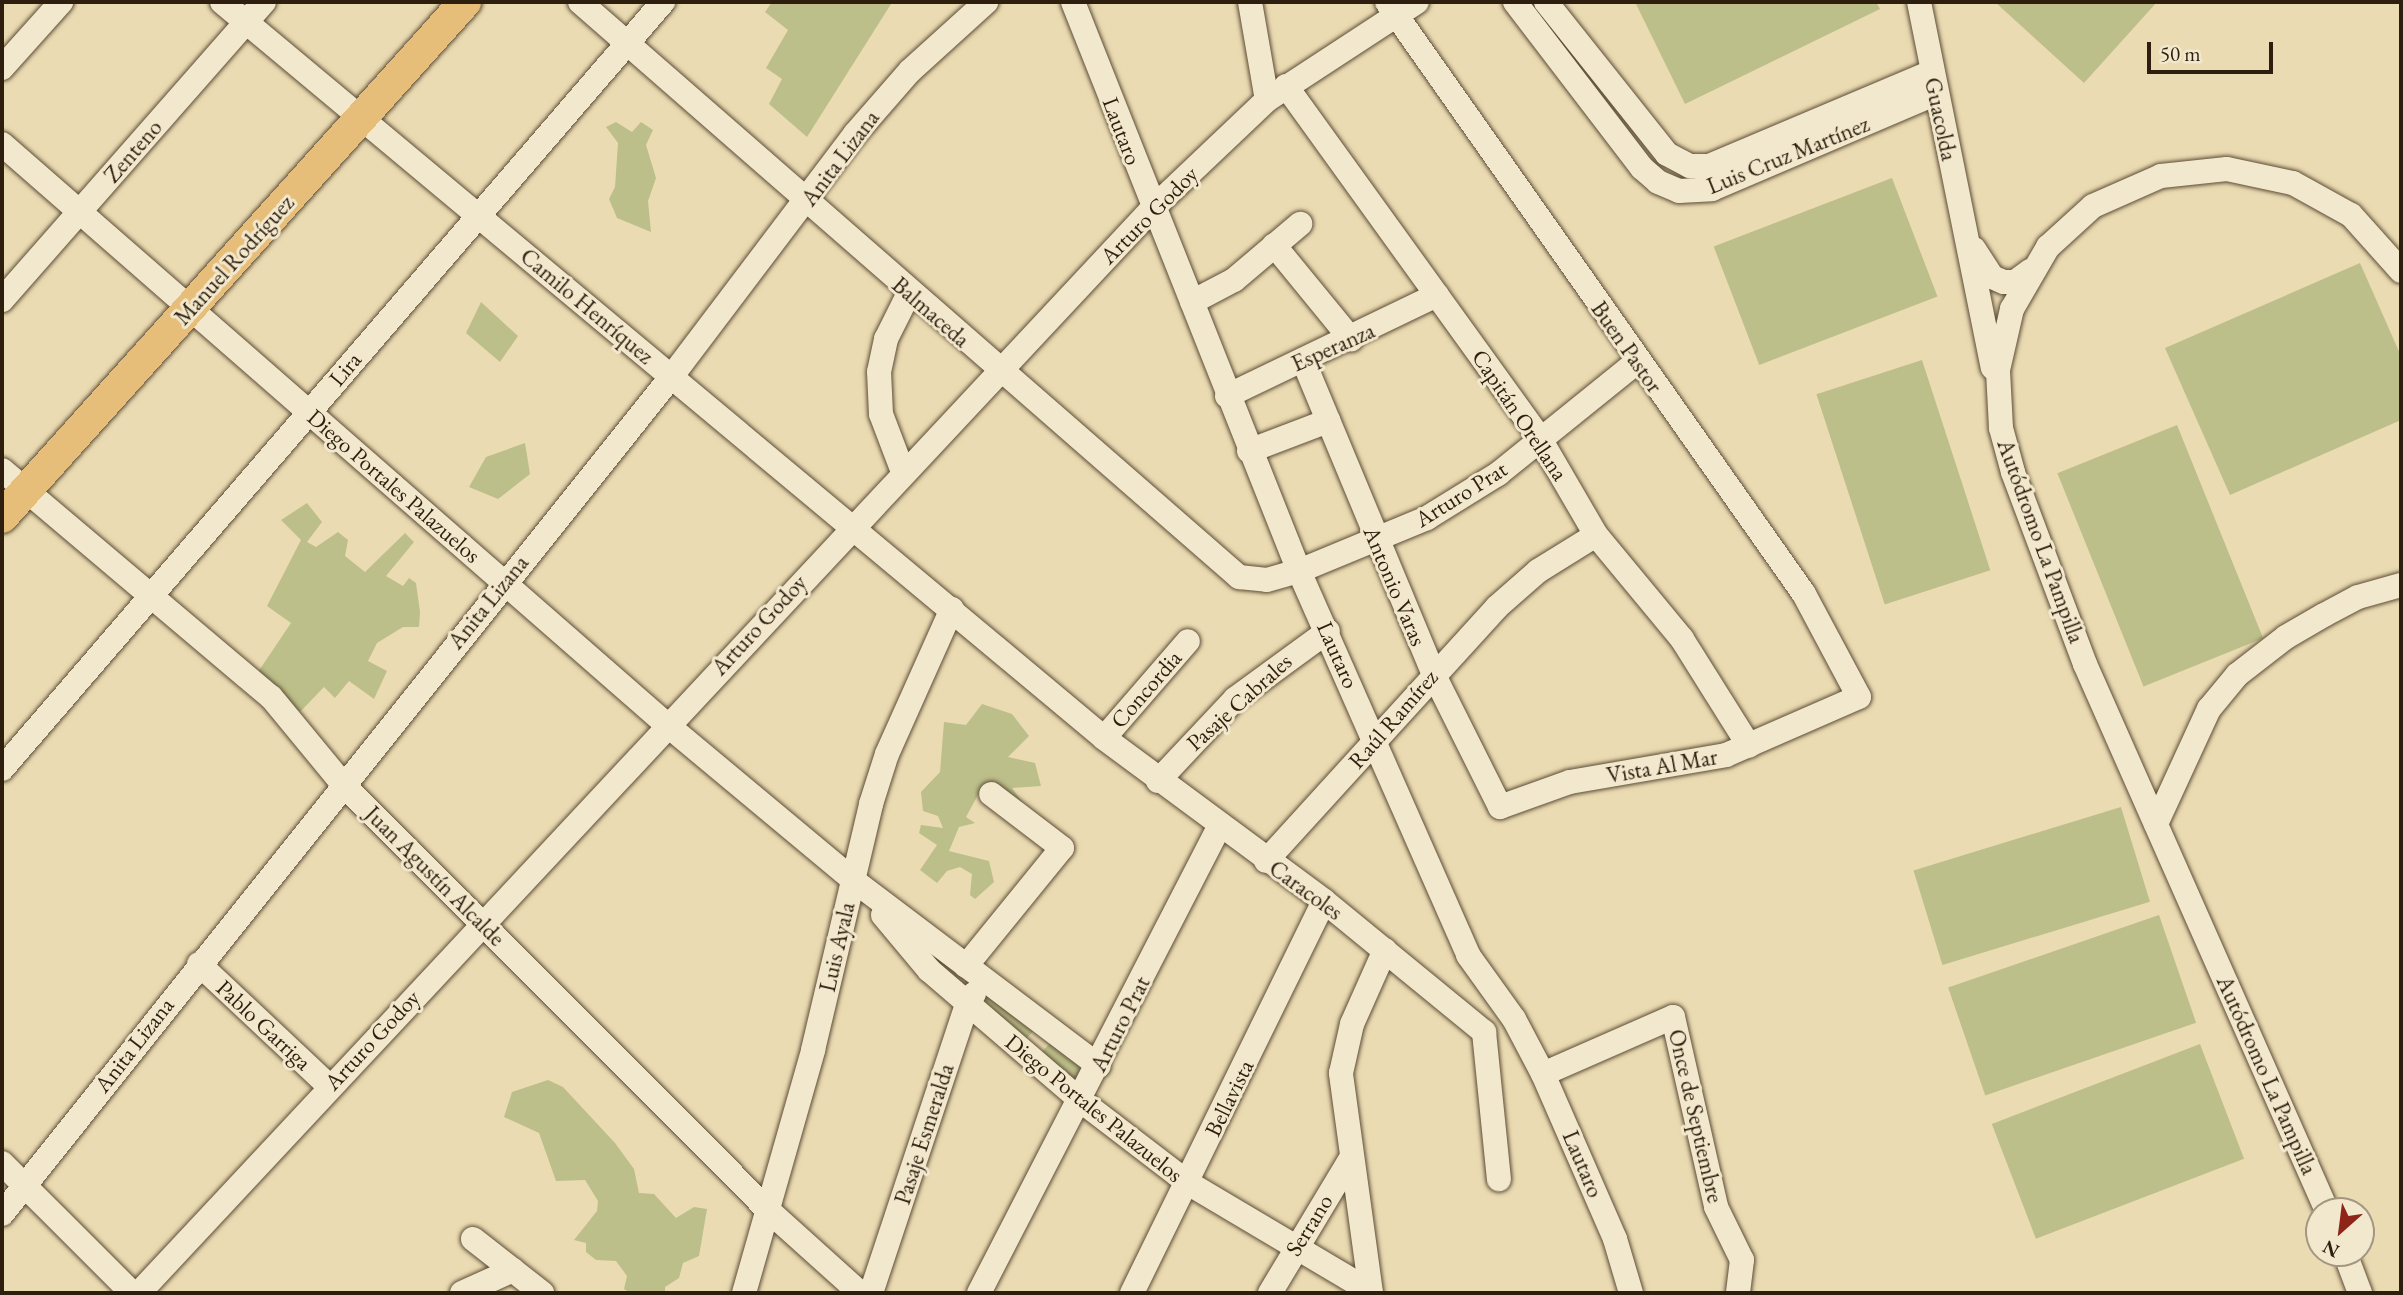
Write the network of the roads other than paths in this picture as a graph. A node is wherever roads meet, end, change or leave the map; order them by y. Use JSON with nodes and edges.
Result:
{"nodes":[{"id":1,"x":61,"y":2,"type":"edge"},
{"id":2,"x":222,"y":2,"type":"edge"},
{"id":3,"x":264,"y":2,"type":"edge"},
{"id":4,"x":465,"y":2,"type":"edge"},
{"id":5,"x":579,"y":2,"type":"edge"},
{"id":6,"x":663,"y":2,"type":"edge"},
{"id":7,"x":986,"y":2,"type":"edge"},
{"id":8,"x":1073,"y":2,"type":"edge"},
{"id":9,"x":1250,"y":2,"type":"edge"},
{"id":10,"x":1418,"y":2,"type":"edge"},
{"id":11,"x":1515,"y":2,"type":"edge"},
{"id":12,"x":1546,"y":2,"type":"edge"},
{"id":13,"x":1919,"y":2,"type":"edge"},
{"id":14,"x":1390,"y":8,"type":"edge"},
{"id":15,"x":246,"y":22,"type":"junction"},
{"id":16,"x":626,"y":43,"type":"junction"},
{"id":17,"x":2,"y":68,"type":"edge"},
{"id":18,"x":1933,"y":83,"type":"junction"},
{"id":19,"x":1277,"y":93,"type":"junction"},
{"id":20,"x":362,"y":118,"type":"junction"},
{"id":21,"x":2,"y":144,"type":"edge"},
{"id":22,"x":807,"y":202,"type":"junction"},
{"id":23,"x":1152,"y":209,"type":"junction"},
{"id":24,"x":80,"y":212,"type":"junction"},
{"id":25,"x":476,"y":214,"type":"junction"},
{"id":26,"x":1300,"y":224,"type":"dead end"},
{"id":27,"x":1966,"y":235,"type":"junction"},
{"id":28,"x":1274,"y":244,"type":"junction"},
{"id":29,"x":2030,"y":271,"type":"junction"},
{"id":30,"x":2401,"y":271,"type":"edge"},
{"id":31,"x":909,"y":293,"type":"junction"},
{"id":32,"x":1437,"y":295,"type":"junction"},
{"id":33,"x":2,"y":300,"type":"edge"},
{"id":34,"x":1192,"y":302,"type":"junction"},
{"id":35,"x":192,"y":308,"type":"junction"},
{"id":36,"x":1351,"y":339,"type":"junction"},
{"id":37,"x":1303,"y":360,"type":"junction"},
{"id":38,"x":1638,"y":361,"type":"junction"},
{"id":39,"x":999,"y":372,"type":"junction"},
{"id":40,"x":672,"y":376,"type":"junction"},
{"id":41,"x":1997,"y":391,"type":"junction"},
{"id":42,"x":1227,"y":396,"type":"junction"},
{"id":43,"x":310,"y":412,"type":"junction"},
{"id":44,"x":1328,"y":421,"type":"junction"},
{"id":45,"x":1539,"y":437,"type":"junction"},
{"id":46,"x":1249,"y":451,"type":"junction"},
{"id":47,"x":2,"y":470,"type":"edge"},
{"id":48,"x":904,"y":472,"type":"junction"},
{"id":49,"x":26,"y":490,"type":"junction"},
{"id":50,"x":2,"y":517,"type":"edge"},
{"id":51,"x":852,"y":526,"type":"junction"},
{"id":52,"x":1596,"y":535,"type":"junction"},
{"id":53,"x":1374,"y":540,"type":"junction"},
{"id":54,"x":1299,"y":571,"type":"junction"},
{"id":55,"x":505,"y":582,"type":"junction"},
{"id":56,"x":2401,"y":585,"type":"edge"},
{"id":57,"x":152,"y":600,"type":"junction"},
{"id":58,"x":952,"y":609,"type":"junction"},
{"id":59,"x":1328,"y":631,"type":"junction"},
{"id":60,"x":1188,"y":641,"type":"dead end"},
{"id":61,"x":1433,"y":673,"type":"junction"},
{"id":62,"x":1859,"y":697,"type":"joint"},
{"id":63,"x":666,"y":724,"type":"junction"},
{"id":64,"x":1374,"y":736,"type":"junction"},
{"id":65,"x":1104,"y":738,"type":"junction"},
{"id":66,"x":1749,"y":746,"type":"junction"},
{"id":67,"x":2,"y":769,"type":"edge"},
{"id":68,"x":1158,"y":781,"type":"junction"},
{"id":69,"x":342,"y":783,"type":"junction"},
{"id":70,"x":991,"y":794,"type":"dead end"},
{"id":71,"x":1500,"y":807,"type":"joint"},
{"id":72,"x":2156,"y":824,"type":"junction"},
{"id":73,"x":1219,"y":827,"type":"junction"},
{"id":74,"x":1266,"y":861,"type":"junction"},
{"id":75,"x":853,"y":880,"type":"junction"},
{"id":76,"x":1324,"y":901,"type":"junction"},
{"id":77,"x":481,"y":922,"type":"junction"},
{"id":78,"x":1385,"y":950,"type":"junction"},
{"id":79,"x":199,"y":964,"type":"junction"},
{"id":80,"x":976,"y":973,"type":"junction"},
{"id":81,"x":967,"y":1005,"type":"junction"},
{"id":82,"x":1099,"y":1066,"type":"junction"},
{"id":83,"x":1543,"y":1074,"type":"junction"},
{"id":84,"x":329,"y":1086,"type":"junction"},
{"id":85,"x":1080,"y":1100,"type":"junction"},
{"id":86,"x":1351,"y":1158,"type":"junction"},
{"id":87,"x":2,"y":1163,"type":"edge"},
{"id":88,"x":1499,"y":1179,"type":"dead end"},
{"id":89,"x":1188,"y":1183,"type":"junction"},
{"id":90,"x":24,"y":1185,"type":"junction"},
{"id":91,"x":2321,"y":1197,"type":"edge"},
{"id":92,"x":769,"y":1211,"type":"junction"},
{"id":93,"x":2,"y":1214,"type":"edge"},
{"id":94,"x":473,"y":1239,"type":"dead end"},
{"id":95,"x":1294,"y":1247,"type":"junction"},
{"id":96,"x":2350,"y":1267,"type":"edge"},
{"id":97,"x":513,"y":1270,"type":"junction"},
{"id":98,"x":1371,"y":1292,"type":"edge"},
{"id":99,"x":132,"y":1293,"type":"edge"},
{"id":100,"x":139,"y":1293,"type":"edge"},
{"id":101,"x":463,"y":1293,"type":"edge"},
{"id":102,"x":542,"y":1293,"type":"edge"},
{"id":103,"x":744,"y":1293,"type":"edge"},
{"id":104,"x":860,"y":1293,"type":"edge"},
{"id":105,"x":871,"y":1293,"type":"edge"},
{"id":106,"x":979,"y":1293,"type":"edge"},
{"id":107,"x":1132,"y":1293,"type":"edge"},
{"id":108,"x":1270,"y":1293,"type":"edge"},
{"id":109,"x":1631,"y":1293,"type":"edge"},
{"id":110,"x":1738,"y":1293,"type":"edge"},
{"id":111,"x":2360,"y":1293,"type":"edge"}],
"edges":[{"from":1,"to":17,"type":"street"},
{"from":2,"to":15,"type":"street","name":"Camilo Henríquez"},
{"from":3,"to":15,"type":"street","name":"Zenteno"},
{"from":4,"to":20,"type":"main road","name":"Manuel Rodríguez"},
{"from":5,"to":16,"type":"street","name":"Balmaceda"},
{"from":6,"to":16,"type":"street","name":"Lira"},
{"from":7,"to":22,"type":"street","name":"Anita Lizana"},
{"from":8,"to":23,"type":"street","name":"Lautaro"},
{"from":9,"to":19,"type":"street","name":"Capitán Orellana"},
{"from":10,"to":14,"type":"street","name":"Arturo Godoy"},
{"from":11,"to":18,"type":"street","name":"Luis Cruz Martínez"},
{"from":12,"to":18,"type":"street","name":"Luis Cruz Martínez"},
{"from":13,"to":18,"type":"street","name":"Guacolda"},
{"from":14,"to":19,"type":"street","name":"Arturo Godoy"},
{"from":14,"to":38,"type":"street","name":"Buen Pastor"},
{"from":15,"to":20,"type":"street","name":"Camilo Henríquez"},
{"from":15,"to":24,"type":"street","name":"Zenteno"},
{"from":16,"to":22,"type":"street","name":"Balmaceda"},
{"from":16,"to":25,"type":"street","name":"Lira"},
{"from":18,"to":27,"type":"street","name":"Guacolda"},
{"from":19,"to":23,"type":"street","name":"Arturo Godoy"},
{"from":19,"to":32,"type":"street","name":"Capitán Orellana"},
{"from":20,"to":25,"type":"street","name":"Camilo Henríquez"},
{"from":20,"to":35,"type":"main road","name":"Manuel Rodríguez"},
{"from":21,"to":24,"type":"street","name":"Diego Portales Palazuelos"},
{"from":22,"to":31,"type":"street","name":"Balmaceda"},
{"from":22,"to":40,"type":"street","name":"Anita Lizana"},
{"from":23,"to":34,"type":"street","name":"Lautaro"},
{"from":23,"to":39,"type":"street","name":"Arturo Godoy"},
{"from":24,"to":33,"type":"street","name":"Zenteno"},
{"from":24,"to":35,"type":"street","name":"Diego Portales Palazuelos"},
{"from":25,"to":40,"type":"street","name":"Camilo Henríquez"},
{"from":25,"to":43,"type":"street","name":"Lira"},
{"from":26,"to":28,"type":"street"},
{"from":27,"to":29,"type":"street","name":"Guacolda"},
{"from":27,"to":41,"type":"street","name":"Guacolda"},
{"from":28,"to":34,"type":"street"},
{"from":28,"to":36,"type":"street"},
{"from":29,"to":30,"type":"street","name":"Autódromo La Pampilla"},
{"from":29,"to":41,"type":"street","name":"Autódromo La Pampilla"},
{"from":31,"to":39,"type":"street","name":"Balmaceda"},
{"from":31,"to":48,"type":"street"},
{"from":32,"to":36,"type":"street","name":"Esperanza"},
{"from":32,"to":45,"type":"street","name":"Capitán Orellana"},
{"from":34,"to":42,"type":"street","name":"Lautaro"},
{"from":35,"to":43,"type":"street","name":"Diego Portales Palazuelos"},
{"from":35,"to":49,"type":"main road","name":"Manuel Rodríguez"},
{"from":36,"to":37,"type":"street","name":"Esperanza"},
{"from":37,"to":42,"type":"street","name":"Esperanza"},
{"from":37,"to":44,"type":"street","name":"Antonio Varas"},
{"from":38,"to":45,"type":"street","name":"Arturo Prat"},
{"from":38,"to":62,"type":"street","name":"Buen Pastor"},
{"from":39,"to":48,"type":"street","name":"Arturo Godoy"},
{"from":39,"to":54,"type":"street","name":"Balmaceda"},
{"from":40,"to":51,"type":"street","name":"Camilo Henríquez"},
{"from":40,"to":55,"type":"street","name":"Anita Lizana"},
{"from":41,"to":72,"type":"street","name":"Autódromo La Pampilla"},
{"from":42,"to":46,"type":"street","name":"Lautaro"},
{"from":43,"to":55,"type":"street","name":"Diego Portales Palazuelos"},
{"from":43,"to":57,"type":"street","name":"Lira"},
{"from":44,"to":46,"type":"street"},
{"from":44,"to":53,"type":"street","name":"Antonio Varas"},
{"from":45,"to":52,"type":"street","name":"Capitán Orellana"},
{"from":45,"to":53,"type":"street","name":"Arturo Prat"},
{"from":46,"to":54,"type":"street","name":"Lautaro"},
{"from":47,"to":49,"type":"street","name":"Juan Agustín Alcalde"},
{"from":48,"to":51,"type":"street","name":"Arturo Godoy"},
{"from":49,"to":50,"type":"main road","name":"Manuel Rodríguez"},
{"from":49,"to":57,"type":"street","name":"Juan Agustín Alcalde"},
{"from":51,"to":58,"type":"street","name":"Camilo Henríquez"},
{"from":51,"to":63,"type":"street","name":"Arturo Godoy"},
{"from":52,"to":61,"type":"street","name":"Raúl Ramírez"},
{"from":52,"to":66,"type":"street","name":"Capitán Orellana"},
{"from":53,"to":54,"type":"street","name":"Arturo Prat"},
{"from":53,"to":61,"type":"street","name":"Antonio Varas"},
{"from":54,"to":59,"type":"street","name":"Lautaro"},
{"from":55,"to":63,"type":"street","name":"Diego Portales Palazuelos"},
{"from":55,"to":69,"type":"street","name":"Anita Lizana"},
{"from":56,"to":72,"type":"street"},
{"from":57,"to":67,"type":"street","name":"Lira"},
{"from":57,"to":69,"type":"street","name":"Juan Agustín Alcalde"},
{"from":58,"to":65,"type":"street","name":"Caracoles"},
{"from":58,"to":75,"type":"street","name":"Luis Ayala"},
{"from":59,"to":64,"type":"street","name":"Lautaro"},
{"from":59,"to":68,"type":"street","name":"Pasaje Cabrales"},
{"from":60,"to":65,"type":"street","name":"Concordia"},
{"from":61,"to":64,"type":"street","name":"Raúl Ramírez"},
{"from":61,"to":71,"type":"street","name":"Antonio Varas"},
{"from":62,"to":66,"type":"street","name":"Vista Al Mar"},
{"from":63,"to":75,"type":"street","name":"Diego Portales Palazuelos"},
{"from":63,"to":77,"type":"street","name":"Arturo Godoy"},
{"from":64,"to":74,"type":"street","name":"Raúl Ramírez"},
{"from":64,"to":83,"type":"street","name":"Lautaro"},
{"from":65,"to":68,"type":"street","name":"Caracoles"},
{"from":66,"to":71,"type":"street","name":"Vista Al Mar"},
{"from":68,"to":73,"type":"street","name":"Caracoles"},
{"from":69,"to":77,"type":"street","name":"Juan Agustín Alcalde"},
{"from":69,"to":79,"type":"street","name":"Anita Lizana"},
{"from":70,"to":80,"type":"street","name":"Pasaje Esmeralda"},
{"from":72,"to":91,"type":"street","name":"Autódromo La Pampilla"},
{"from":73,"to":74,"type":"street","name":"Caracoles"},
{"from":73,"to":82,"type":"street","name":"Arturo Prat"},
{"from":74,"to":76,"type":"street","name":"Caracoles"},
{"from":75,"to":80,"type":"street","name":"Diego Portales Palazuelos"},
{"from":75,"to":81,"type":"street","name":"Diego Portales Palazuelos"},
{"from":75,"to":92,"type":"street","name":"Luis Ayala"},
{"from":76,"to":78,"type":"street","name":"Caracoles"},
{"from":76,"to":89,"type":"street","name":"Bellavista"},
{"from":77,"to":84,"type":"street","name":"Arturo Godoy"},
{"from":77,"to":92,"type":"street","name":"Juan Agustín Alcalde"},
{"from":78,"to":86,"type":"street"},
{"from":78,"to":88,"type":"street"},
{"from":79,"to":84,"type":"street","name":"Pablo Garriga"},
{"from":79,"to":90,"type":"street","name":"Anita Lizana"},
{"from":80,"to":81,"type":"street","name":"Pasaje Esmeralda"},
{"from":80,"to":82,"type":"street","name":"Diego Portales Palazuelos"},
{"from":81,"to":85,"type":"street","name":"Diego Portales Palazuelos"},
{"from":81,"to":105,"type":"street","name":"Pasaje Esmeralda"},
{"from":82,"to":85,"type":"street","name":"Arturo Prat"},
{"from":83,"to":109,"type":"street","name":"Lautaro"},
{"from":83,"to":110,"type":"street","name":"Once de Septiembre"},
{"from":84,"to":100,"type":"street","name":"Arturo Godoy"},
{"from":85,"to":89,"type":"street","name":"Diego Portales Palazuelos"},
{"from":85,"to":106,"type":"street","name":"Arturo Prat"},
{"from":86,"to":95,"type":"street","name":"Serrano"},
{"from":86,"to":98,"type":"street"},
{"from":87,"to":90,"type":"street"},
{"from":89,"to":95,"type":"street","name":"Diego Portales Palazuelos"},
{"from":89,"to":107,"type":"street","name":"Bellavista"},
{"from":90,"to":93,"type":"street","name":"Anita Lizana"},
{"from":90,"to":99,"type":"street"},
{"from":92,"to":103,"type":"street","name":"Luis Ayala"},
{"from":92,"to":104,"type":"street","name":"Juan Agustín Alcalde"},
{"from":94,"to":97,"type":"street"},
{"from":95,"to":98,"type":"street","name":"Diego Portales Palazuelos"},
{"from":95,"to":108,"type":"street","name":"Serrano"},
{"from":96,"to":111,"type":"street"},
{"from":97,"to":101,"type":"street"},
{"from":97,"to":102,"type":"street"}]}
